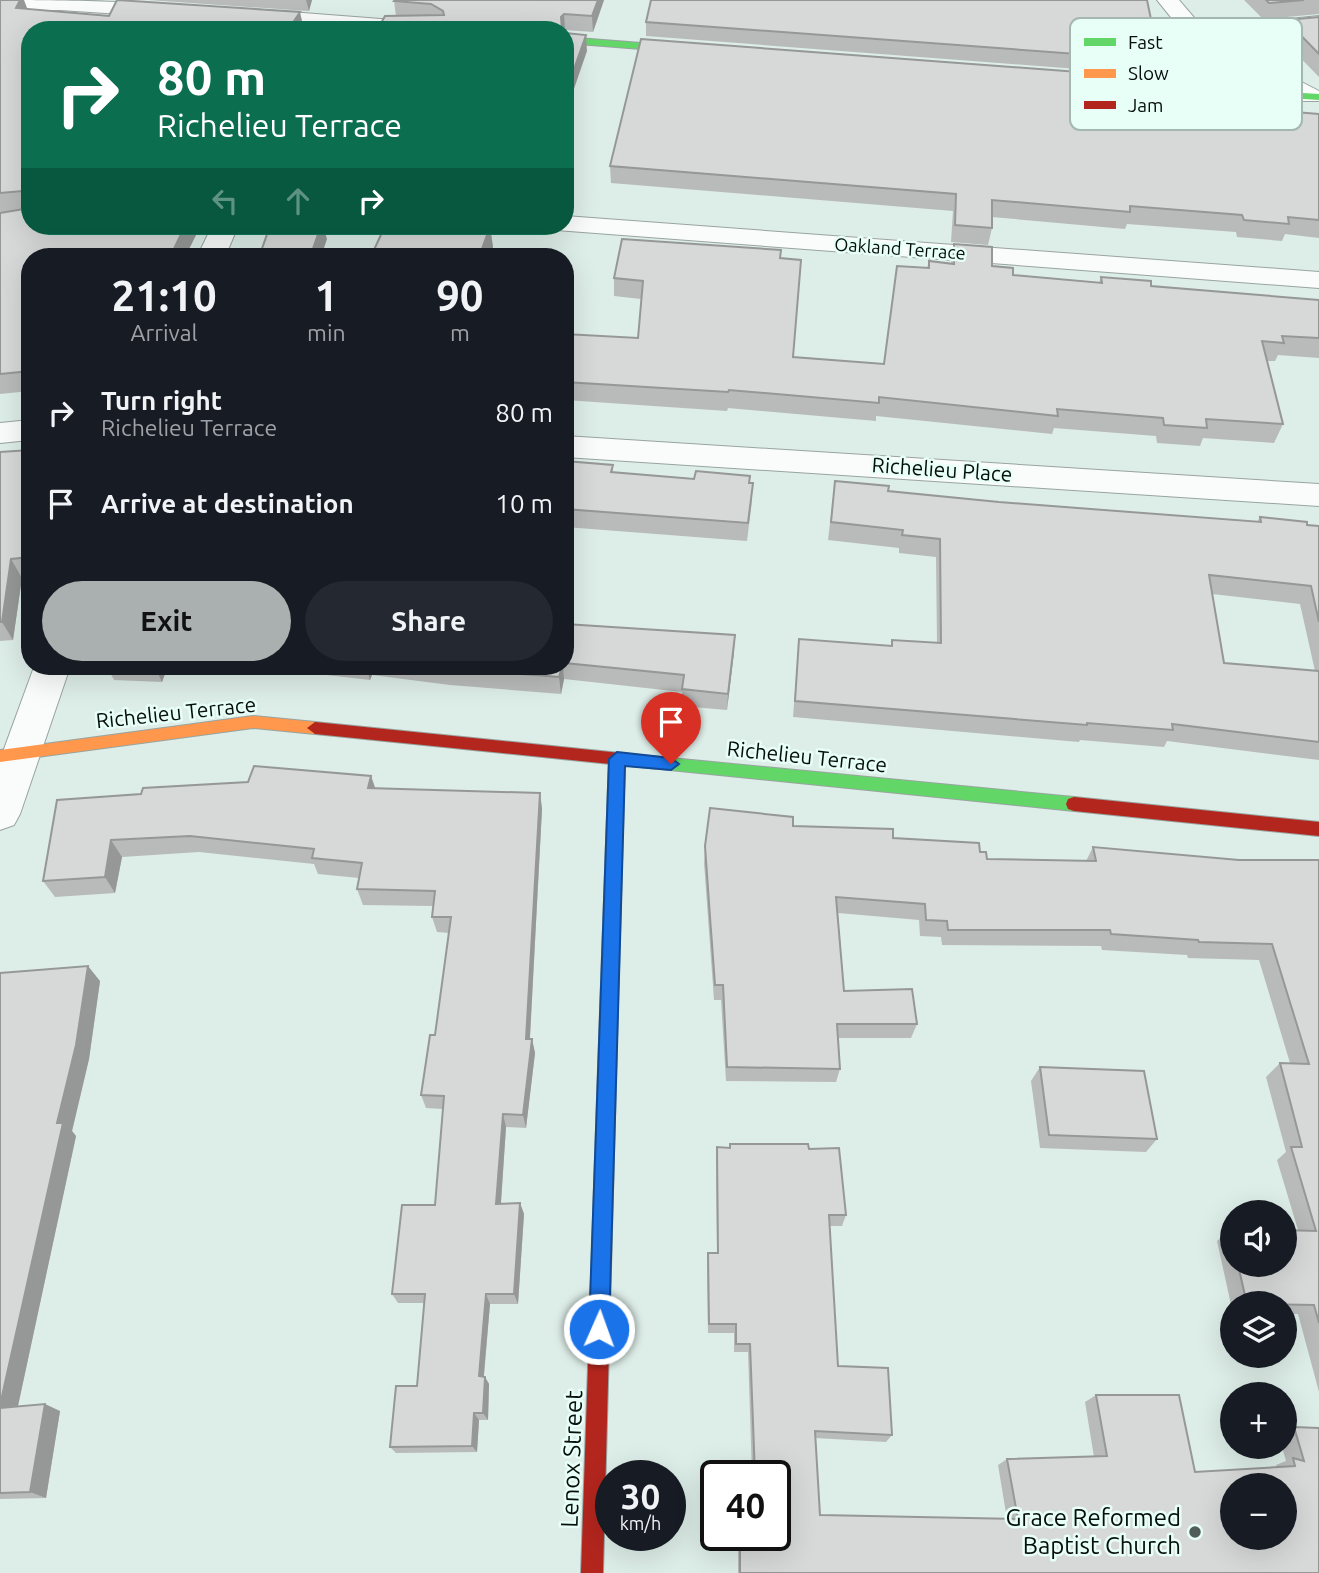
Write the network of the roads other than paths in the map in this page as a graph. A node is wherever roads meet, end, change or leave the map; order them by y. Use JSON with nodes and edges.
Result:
{"nodes":[{"id":1,"x":358,"y":0,"type":"edge"},
{"id":2,"x":1168,"y":0,"type":"edge"},
{"id":3,"x":61,"y":1,"type":"edge"},
{"id":4,"x":0,"y":4,"type":"edge"},
{"id":5,"x":194,"y":12,"type":"edge"},
{"id":6,"x":234,"y":15,"type":"edge"},
{"id":7,"x":1180,"y":18,"type":"edge"},
{"id":8,"x":293,"y":21,"type":"edge"},
{"id":9,"x":353,"y":21,"type":"edge"},
{"id":10,"x":574,"y":41,"type":"edge"},
{"id":11,"x":704,"y":51,"type":"edge"},
{"id":12,"x":574,"y":225,"type":"edge"},
{"id":13,"x":1319,"y":280,"type":"edge"},
{"id":14,"x":21,"y":431,"type":"edge"},
{"id":15,"x":0,"y":433,"type":"edge"},
{"id":16,"x":574,"y":447,"type":"edge"},
{"id":17,"x":1319,"y":495,"type":"edge"},
{"id":18,"x":48,"y":675,"type":"edge"},
{"id":19,"x":10,"y":755,"type":"edge"},
{"id":20,"x":617,"y":759,"type":"junction"},
{"id":21,"x":0,"y":814,"type":"edge"},
{"id":22,"x":1319,"y":829,"type":"edge"},
{"id":23,"x":592,"y":1573,"type":"edge"}],
"edges":[{"from":1,"to":9,"type":"street"},
{"from":2,"to":7,"type":"street"},
{"from":3,"to":4,"type":"street"},
{"from":3,"to":5,"type":"street"},
{"from":6,"to":8,"type":"street"},
{"from":10,"to":11,"type":"street"},
{"from":12,"to":13,"type":"street","name":"Oakland Terrace"},
{"from":14,"to":15,"type":"street"},
{"from":16,"to":17,"type":"street","name":"Richelieu Place"},
{"from":18,"to":19,"type":"street"},
{"from":19,"to":20,"type":"street","name":"Richelieu Terrace"},
{"from":19,"to":21,"type":"street"},
{"from":20,"to":22,"type":"street","name":"Richelieu Terrace"},
{"from":20,"to":23,"type":"street","name":"Lenox Street"}]}
